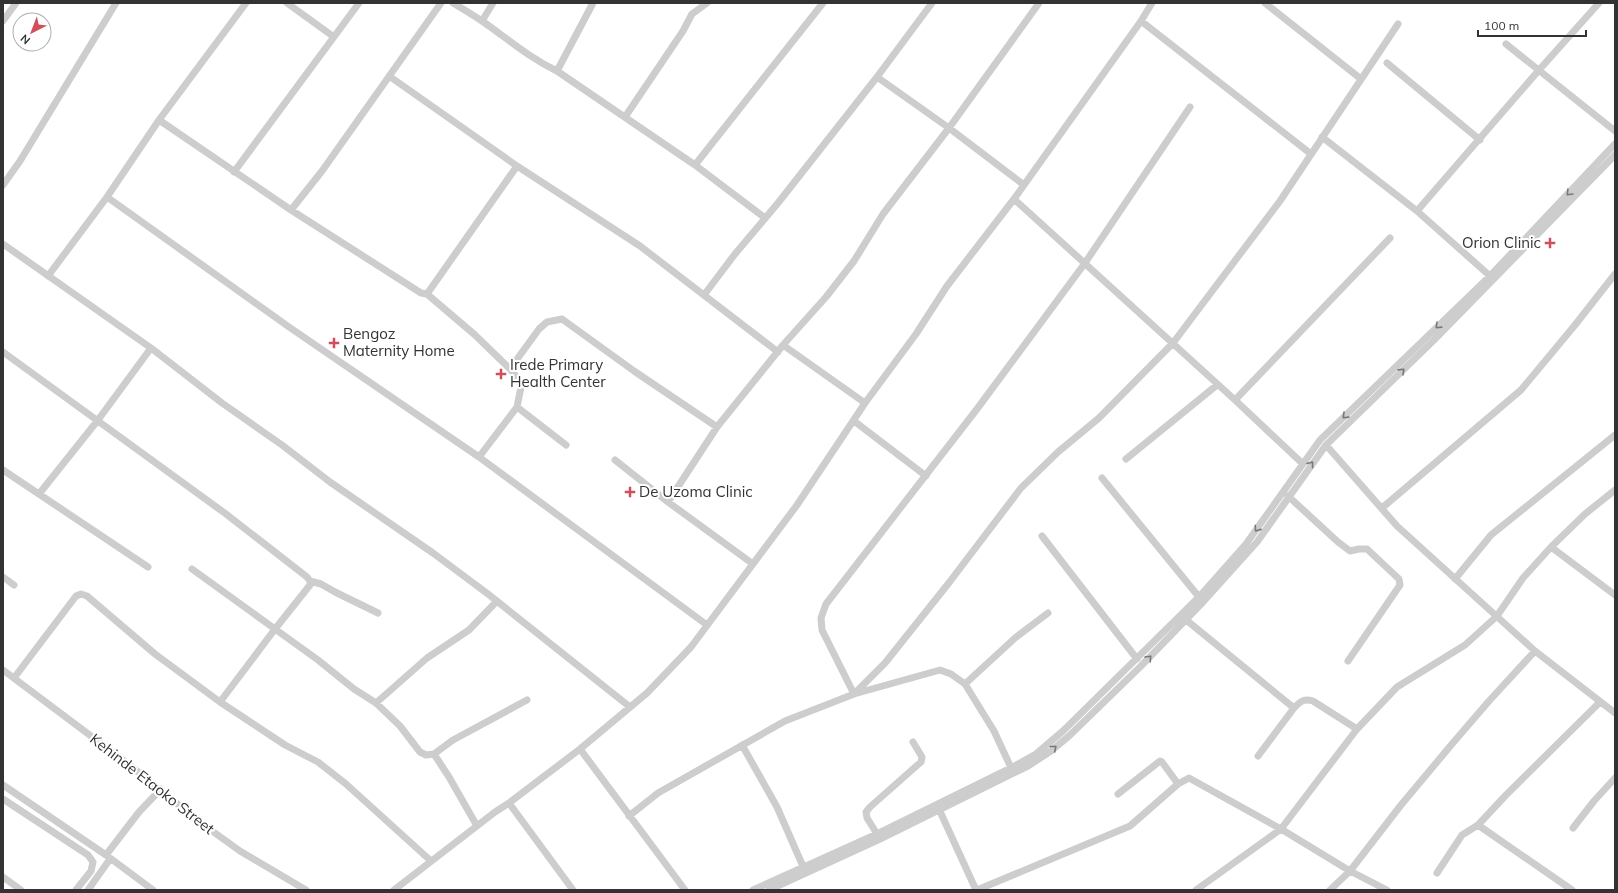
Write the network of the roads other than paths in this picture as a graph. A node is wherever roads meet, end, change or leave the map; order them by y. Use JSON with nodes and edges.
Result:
{"nodes":[{"id":1,"x":16,"y":3,"type":"edge"},
{"id":2,"x":116,"y":3,"type":"edge"},
{"id":3,"x":246,"y":3,"type":"edge"},
{"id":4,"x":287,"y":3,"type":"edge"},
{"id":5,"x":359,"y":3,"type":"edge"},
{"id":6,"x":441,"y":3,"type":"edge"},
{"id":7,"x":453,"y":3,"type":"edge"},
{"id":8,"x":494,"y":3,"type":"edge"},
{"id":9,"x":593,"y":3,"type":"edge"},
{"id":10,"x":698,"y":3,"type":"edge"},
{"id":11,"x":707,"y":3,"type":"edge"},
{"id":12,"x":823,"y":3,"type":"edge"},
{"id":13,"x":932,"y":3,"type":"edge"},
{"id":14,"x":1039,"y":3,"type":"edge"},
{"id":15,"x":1152,"y":3,"type":"edge"},
{"id":16,"x":1265,"y":3,"type":"edge"},
{"id":17,"x":1599,"y":3,"type":"edge"},
{"id":18,"x":692,"y":14,"type":"junction"},
{"id":19,"x":3,"y":21,"type":"edge"},
{"id":20,"x":482,"y":21,"type":"junction"},
{"id":21,"x":1141,"y":21,"type":"junction"},
{"id":22,"x":1398,"y":24,"type":"dead end"},
{"id":23,"x":334,"y":37,"type":"junction"},
{"id":24,"x":1506,"y":44,"type":"dead end"},
{"id":25,"x":1387,"y":63,"type":"dead end"},
{"id":26,"x":1539,"y":70,"type":"junction"},
{"id":27,"x":557,"y":71,"type":"junction"},
{"id":28,"x":389,"y":76,"type":"junction"},
{"id":29,"x":877,"y":77,"type":"junction"},
{"id":30,"x":1361,"y":79,"type":"junction"},
{"id":31,"x":1190,"y":108,"type":"dead end"},
{"id":32,"x":625,"y":117,"type":"junction"},
{"id":33,"x":159,"y":120,"type":"junction"},
{"id":34,"x":949,"y":128,"type":"junction"},
{"id":35,"x":1615,"y":131,"type":"edge"},
{"id":36,"x":1322,"y":137,"type":"junction"},
{"id":37,"x":1480,"y":140,"type":"junction"},
{"id":38,"x":1615,"y":145,"type":"edge"},
{"id":39,"x":1311,"y":154,"type":"junction"},
{"id":40,"x":1615,"y":155,"type":"edge"},
{"id":41,"x":695,"y":165,"type":"junction"},
{"id":42,"x":517,"y":166,"type":"junction"},
{"id":43,"x":234,"y":172,"type":"junction"},
{"id":44,"x":1586,"y":180,"type":"junction"},
{"id":45,"x":3,"y":185,"type":"edge"},
{"id":46,"x":1024,"y":185,"type":"junction"},
{"id":47,"x":107,"y":197,"type":"junction"},
{"id":48,"x":1014,"y":199,"type":"junction"},
{"id":49,"x":291,"y":210,"type":"junction"},
{"id":50,"x":1417,"y":212,"type":"junction"},
{"id":51,"x":765,"y":218,"type":"junction"},
{"id":52,"x":1390,"y":238,"type":"dead end"},
{"id":53,"x":3,"y":244,"type":"edge"},
{"id":54,"x":1085,"y":263,"type":"junction"},
{"id":55,"x":1615,"y":274,"type":"edge"},
{"id":56,"x":48,"y":276,"type":"junction"},
{"id":57,"x":1490,"y":276,"type":"junction"},
{"id":58,"x":426,"y":294,"type":"junction"},
{"id":59,"x":704,"y":295,"type":"junction"},
{"id":60,"x":1173,"y":343,"type":"junction"},
{"id":61,"x":783,"y":345,"type":"junction"},
{"id":62,"x":151,"y":348,"type":"junction"},
{"id":63,"x":3,"y":352,"type":"edge"},
{"id":64,"x":778,"y":352,"type":"junction"},
{"id":65,"x":510,"y":369,"type":"junction"},
{"id":66,"x":1217,"y":385,"type":"junction"},
{"id":67,"x":1235,"y":400,"type":"junction"},
{"id":68,"x":865,"y":403,"type":"junction"},
{"id":69,"x":518,"y":407,"type":"junction"},
{"id":70,"x":98,"y":420,"type":"junction"},
{"id":71,"x":854,"y":421,"type":"junction"},
{"id":72,"x":717,"y":427,"type":"junction"},
{"id":73,"x":1615,"y":435,"type":"edge"},
{"id":74,"x":566,"y":445,"type":"dead end"},
{"id":75,"x":1326,"y":445,"type":"junction"},
{"id":76,"x":479,"y":457,"type":"junction"},
{"id":77,"x":1126,"y":459,"type":"dead end"},
{"id":78,"x":615,"y":460,"type":"dead end"},
{"id":79,"x":1303,"y":464,"type":"junction"},
{"id":80,"x":3,"y":470,"type":"edge"},
{"id":81,"x":926,"y":476,"type":"junction"},
{"id":82,"x":1102,"y":478,"type":"dead end"},
{"id":83,"x":1615,"y":490,"type":"edge"},
{"id":84,"x":39,"y":494,"type":"junction"},
{"id":85,"x":1288,"y":496,"type":"junction"},
{"id":86,"x":668,"y":502,"type":"junction"},
{"id":87,"x":1382,"y":508,"type":"junction"},
{"id":88,"x":1042,"y":536,"type":"dead end"},
{"id":89,"x":1551,"y":548,"type":"junction"},
{"id":90,"x":753,"y":564,"type":"junction"},
{"id":91,"x":148,"y":567,"type":"dead end"},
{"id":92,"x":192,"y":569,"type":"dead end"},
{"id":93,"x":3,"y":577,"type":"edge"},
{"id":94,"x":1455,"y":579,"type":"junction"},
{"id":95,"x":310,"y":581,"type":"junction"},
{"id":96,"x":14,"y":585,"type":"dead end"},
{"id":97,"x":1615,"y":594,"type":"edge"},
{"id":98,"x":1199,"y":597,"type":"junction"},
{"id":99,"x":497,"y":602,"type":"junction"},
{"id":100,"x":378,"y":613,"type":"dead end"},
{"id":101,"x":1048,"y":613,"type":"dead end"},
{"id":102,"x":1497,"y":616,"type":"junction"},
{"id":103,"x":1185,"y":619,"type":"junction"},
{"id":104,"x":707,"y":625,"type":"junction"},
{"id":105,"x":275,"y":629,"type":"junction"},
{"id":106,"x":1535,"y":651,"type":"junction"},
{"id":107,"x":1137,"y":659,"type":"junction"},
{"id":108,"x":1348,"y":661,"type":"dead end"},
{"id":109,"x":3,"y":670,"type":"edge"},
{"id":110,"x":14,"y":678,"type":"junction"},
{"id":111,"x":965,"y":684,"type":"junction"},
{"id":112,"x":854,"y":694,"type":"junction"},
{"id":113,"x":527,"y":700,"type":"dead end"},
{"id":114,"x":220,"y":702,"type":"junction"},
{"id":115,"x":1600,"y":702,"type":"junction"},
{"id":116,"x":376,"y":703,"type":"junction"},
{"id":117,"x":630,"y":707,"type":"junction"},
{"id":118,"x":1294,"y":708,"type":"junction"},
{"id":119,"x":1615,"y":713,"type":"edge"},
{"id":120,"x":1357,"y":729,"type":"junction"},
{"id":121,"x":913,"y":742,"type":"dead end"},
{"id":122,"x":742,"y":745,"type":"junction"},
{"id":123,"x":580,"y":749,"type":"junction"},
{"id":124,"x":434,"y":754,"type":"junction"},
{"id":125,"x":1258,"y":756,"type":"dead end"},
{"id":126,"x":1012,"y":770,"type":"junction"},
{"id":127,"x":1615,"y":778,"type":"edge"},
{"id":128,"x":1178,"y":784,"type":"junction"},
{"id":129,"x":3,"y":785,"type":"edge"},
{"id":130,"x":161,"y":789,"type":"junction"},
{"id":131,"x":1118,"y":794,"type":"dead end"},
{"id":132,"x":3,"y":799,"type":"edge"},
{"id":133,"x":510,"y":803,"type":"junction"},
{"id":134,"x":939,"y":807,"type":"junction"},
{"id":135,"x":629,"y":816,"type":"junction"},
{"id":136,"x":1478,"y":825,"type":"junction"},
{"id":137,"x":477,"y":826,"type":"junction"},
{"id":138,"x":1573,"y":828,"type":"dead end"},
{"id":139,"x":1280,"y":829,"type":"junction"},
{"id":140,"x":878,"y":837,"type":"junction"},
{"id":141,"x":108,"y":857,"type":"junction"},
{"id":142,"x":431,"y":861,"type":"junction"},
{"id":143,"x":805,"y":870,"type":"junction"},
{"id":144,"x":1350,"y":870,"type":"junction"},
{"id":145,"x":1437,"y":873,"type":"dead end"},
{"id":146,"x":3,"y":877,"type":"edge"},
{"id":147,"x":21,"y":890,"type":"edge"},
{"id":148,"x":76,"y":890,"type":"edge"},
{"id":149,"x":88,"y":890,"type":"edge"},
{"id":150,"x":153,"y":890,"type":"edge"},
{"id":151,"x":306,"y":890,"type":"edge"},
{"id":152,"x":394,"y":890,"type":"edge"},
{"id":153,"x":573,"y":890,"type":"edge"},
{"id":154,"x":685,"y":890,"type":"edge"},
{"id":155,"x":753,"y":890,"type":"edge"},
{"id":156,"x":770,"y":890,"type":"edge"},
{"id":157,"x":977,"y":890,"type":"edge"},
{"id":158,"x":1196,"y":890,"type":"edge"},
{"id":159,"x":1330,"y":890,"type":"edge"},
{"id":160,"x":1387,"y":890,"type":"edge"},
{"id":161,"x":1572,"y":890,"type":"edge"}],
"edges":[{"from":1,"to":19,"type":"street"},
{"from":2,"to":45,"type":"street"},
{"from":3,"to":33,"type":"street"},
{"from":4,"to":23,"type":"street"},
{"from":5,"to":23,"type":"street"},
{"from":6,"to":28,"type":"street"},
{"from":7,"to":20,"type":"street"},
{"from":8,"to":20,"type":"street"},
{"from":9,"to":27,"type":"street"},
{"from":10,"to":18,"type":"street"},
{"from":11,"to":18,"type":"street"},
{"from":12,"to":41,"type":"street"},
{"from":13,"to":29,"type":"street"},
{"from":14,"to":34,"type":"street"},
{"from":15,"to":21,"type":"street"},
{"from":16,"to":30,"type":"street"},
{"from":17,"to":26,"type":"street"},
{"from":18,"to":32,"type":"street"},
{"from":20,"to":27,"type":"street"},
{"from":21,"to":39,"type":"street"},
{"from":21,"to":46,"type":"street"},
{"from":22,"to":30,"type":"street"},
{"from":23,"to":43,"type":"street"},
{"from":24,"to":26,"type":"street"},
{"from":25,"to":37,"type":"street"},
{"from":26,"to":35,"type":"street"},
{"from":26,"to":37,"type":"street"},
{"from":27,"to":32,"type":"street"},
{"from":28,"to":42,"type":"street"},
{"from":28,"to":49,"type":"street"},
{"from":29,"to":34,"type":"street"},
{"from":29,"to":51,"type":"street"},
{"from":30,"to":36,"type":"street"},
{"from":31,"to":54,"type":"street"},
{"from":32,"to":41,"type":"street"},
{"from":33,"to":43,"type":"street"},
{"from":33,"to":47,"type":"street"},
{"from":34,"to":46,"type":"street"},
{"from":34,"to":61,"type":"street"},
{"from":36,"to":39,"type":"street"},
{"from":36,"to":50,"type":"street"},
{"from":37,"to":50,"type":"street"},
{"from":38,"to":44,"type":"street"},
{"from":39,"to":60,"type":"street"},
{"from":40,"to":44,"type":"street"},
{"from":41,"to":51,"type":"street"},
{"from":42,"to":58,"type":"street"},
{"from":42,"to":59,"type":"street"},
{"from":43,"to":49,"type":"street"},
{"from":44,"to":57,"type":"street","one_way":true},
{"from":75,"to":44,"type":"street","one_way":true},
{"from":46,"to":48,"type":"street"},
{"from":47,"to":56,"type":"street"},
{"from":47,"to":76,"type":"street"},
{"from":48,"to":54,"type":"street"},
{"from":48,"to":68,"type":"street"},
{"from":49,"to":58,"type":"street"},
{"from":50,"to":57,"type":"street"},
{"from":51,"to":59,"type":"street"},
{"from":52,"to":67,"type":"street"},
{"from":53,"to":56,"type":"street"},
{"from":54,"to":60,"type":"street"},
{"from":54,"to":81,"type":"street"},
{"from":55,"to":87,"type":"street"},
{"from":56,"to":62,"type":"street"},
{"from":57,"to":79,"type":"street","one_way":true},
{"from":58,"to":65,"type":"street"},
{"from":59,"to":64,"type":"street"},
{"from":60,"to":66,"type":"street"},
{"from":60,"to":112,"type":"street"},
{"from":61,"to":64,"type":"street"},
{"from":61,"to":68,"type":"street"},
{"from":62,"to":70,"type":"street"},
{"from":62,"to":99,"type":"street"},
{"from":63,"to":70,"type":"street"},
{"from":64,"to":72,"type":"street"},
{"from":65,"to":69,"type":"street"},
{"from":65,"to":72,"type":"street"},
{"from":66,"to":67,"type":"street"},
{"from":66,"to":77,"type":"street"},
{"from":67,"to":79,"type":"street"},
{"from":68,"to":71,"type":"street"},
{"from":69,"to":74,"type":"street"},
{"from":69,"to":76,"type":"street"},
{"from":70,"to":84,"type":"street"},
{"from":70,"to":95,"type":"street"},
{"from":71,"to":81,"type":"street"},
{"from":71,"to":90,"type":"street"},
{"from":72,"to":86,"type":"street"},
{"from":73,"to":94,"type":"street"},
{"from":85,"to":75,"type":"street","one_way":true},
{"from":75,"to":87,"type":"street"},
{"from":76,"to":104,"type":"street"},
{"from":78,"to":86,"type":"street"},
{"from":79,"to":98,"type":"street","one_way":true},
{"from":80,"to":84,"type":"street"},
{"from":81,"to":112,"type":"street"},
{"from":82,"to":98,"type":"street"},
{"from":83,"to":89,"type":"street"},
{"from":84,"to":91,"type":"street"},
{"from":85,"to":103,"type":"street"},
{"from":85,"to":108,"type":"street"},
{"from":86,"to":90,"type":"street"},
{"from":87,"to":94,"type":"street"},
{"from":88,"to":107,"type":"street"},
{"from":89,"to":97,"type":"street"},
{"from":89,"to":102,"type":"street"},
{"from":90,"to":104,"type":"street"},
{"from":92,"to":105,"type":"street"},
{"from":93,"to":96,"type":"street"},
{"from":94,"to":102,"type":"street"},
{"from":95,"to":100,"type":"street"},
{"from":95,"to":105,"type":"street"},
{"from":98,"to":107,"type":"street"},
{"from":99,"to":116,"type":"street"},
{"from":99,"to":117,"type":"street"},
{"from":101,"to":111,"type":"street"},
{"from":102,"to":106,"type":"street"},
{"from":102,"to":120,"type":"street"},
{"from":103,"to":118,"type":"street"},
{"from":126,"to":103,"type":"street","one_way":true},
{"from":104,"to":117,"type":"street"},
{"from":105,"to":114,"type":"street"},
{"from":105,"to":116,"type":"street"},
{"from":106,"to":115,"type":"street"},
{"from":106,"to":144,"type":"street"},
{"from":107,"to":126,"type":"street"},
{"from":109,"to":110,"type":"street","name":"Kehinde Etaoko Street"},
{"from":110,"to":114,"type":"street"},
{"from":110,"to":130,"type":"street","name":"Kehinde Etaoko Street"},
{"from":111,"to":112,"type":"street"},
{"from":111,"to":126,"type":"street"},
{"from":112,"to":122,"type":"street"},
{"from":113,"to":124,"type":"street"},
{"from":114,"to":142,"type":"street"},
{"from":115,"to":119,"type":"street"},
{"from":115,"to":136,"type":"street"},
{"from":116,"to":124,"type":"street"},
{"from":117,"to":123,"type":"street"},
{"from":118,"to":120,"type":"street"},
{"from":118,"to":125,"type":"street"},
{"from":120,"to":139,"type":"street"},
{"from":121,"to":140,"type":"street"},
{"from":122,"to":135,"type":"street"},
{"from":122,"to":143,"type":"street"},
{"from":123,"to":133,"type":"street"},
{"from":123,"to":135,"type":"street"},
{"from":124,"to":137,"type":"street"},
{"from":126,"to":134,"type":"street"},
{"from":127,"to":138,"type":"street"},
{"from":128,"to":131,"type":"street"},
{"from":128,"to":139,"type":"street"},
{"from":128,"to":157,"type":"street"},
{"from":129,"to":141,"type":"street"},
{"from":130,"to":141,"type":"street"},
{"from":130,"to":151,"type":"street","name":"Kehinde Etaoko Street"},
{"from":132,"to":148,"type":"street"},
{"from":133,"to":137,"type":"street"},
{"from":133,"to":153,"type":"street"},
{"from":134,"to":140,"type":"street"},
{"from":134,"to":157,"type":"street"},
{"from":135,"to":154,"type":"street"},
{"from":136,"to":145,"type":"street"},
{"from":136,"to":161,"type":"street"},
{"from":137,"to":142,"type":"street"},
{"from":139,"to":144,"type":"street"},
{"from":139,"to":158,"type":"street"},
{"from":140,"to":143,"type":"street"},
{"from":141,"to":149,"type":"street"},
{"from":141,"to":150,"type":"street"},
{"from":142,"to":152,"type":"street"},
{"from":143,"to":155,"type":"street"},
{"from":143,"to":156,"type":"street"},
{"from":144,"to":159,"type":"street"},
{"from":144,"to":160,"type":"street"},
{"from":146,"to":147,"type":"street"}]}
